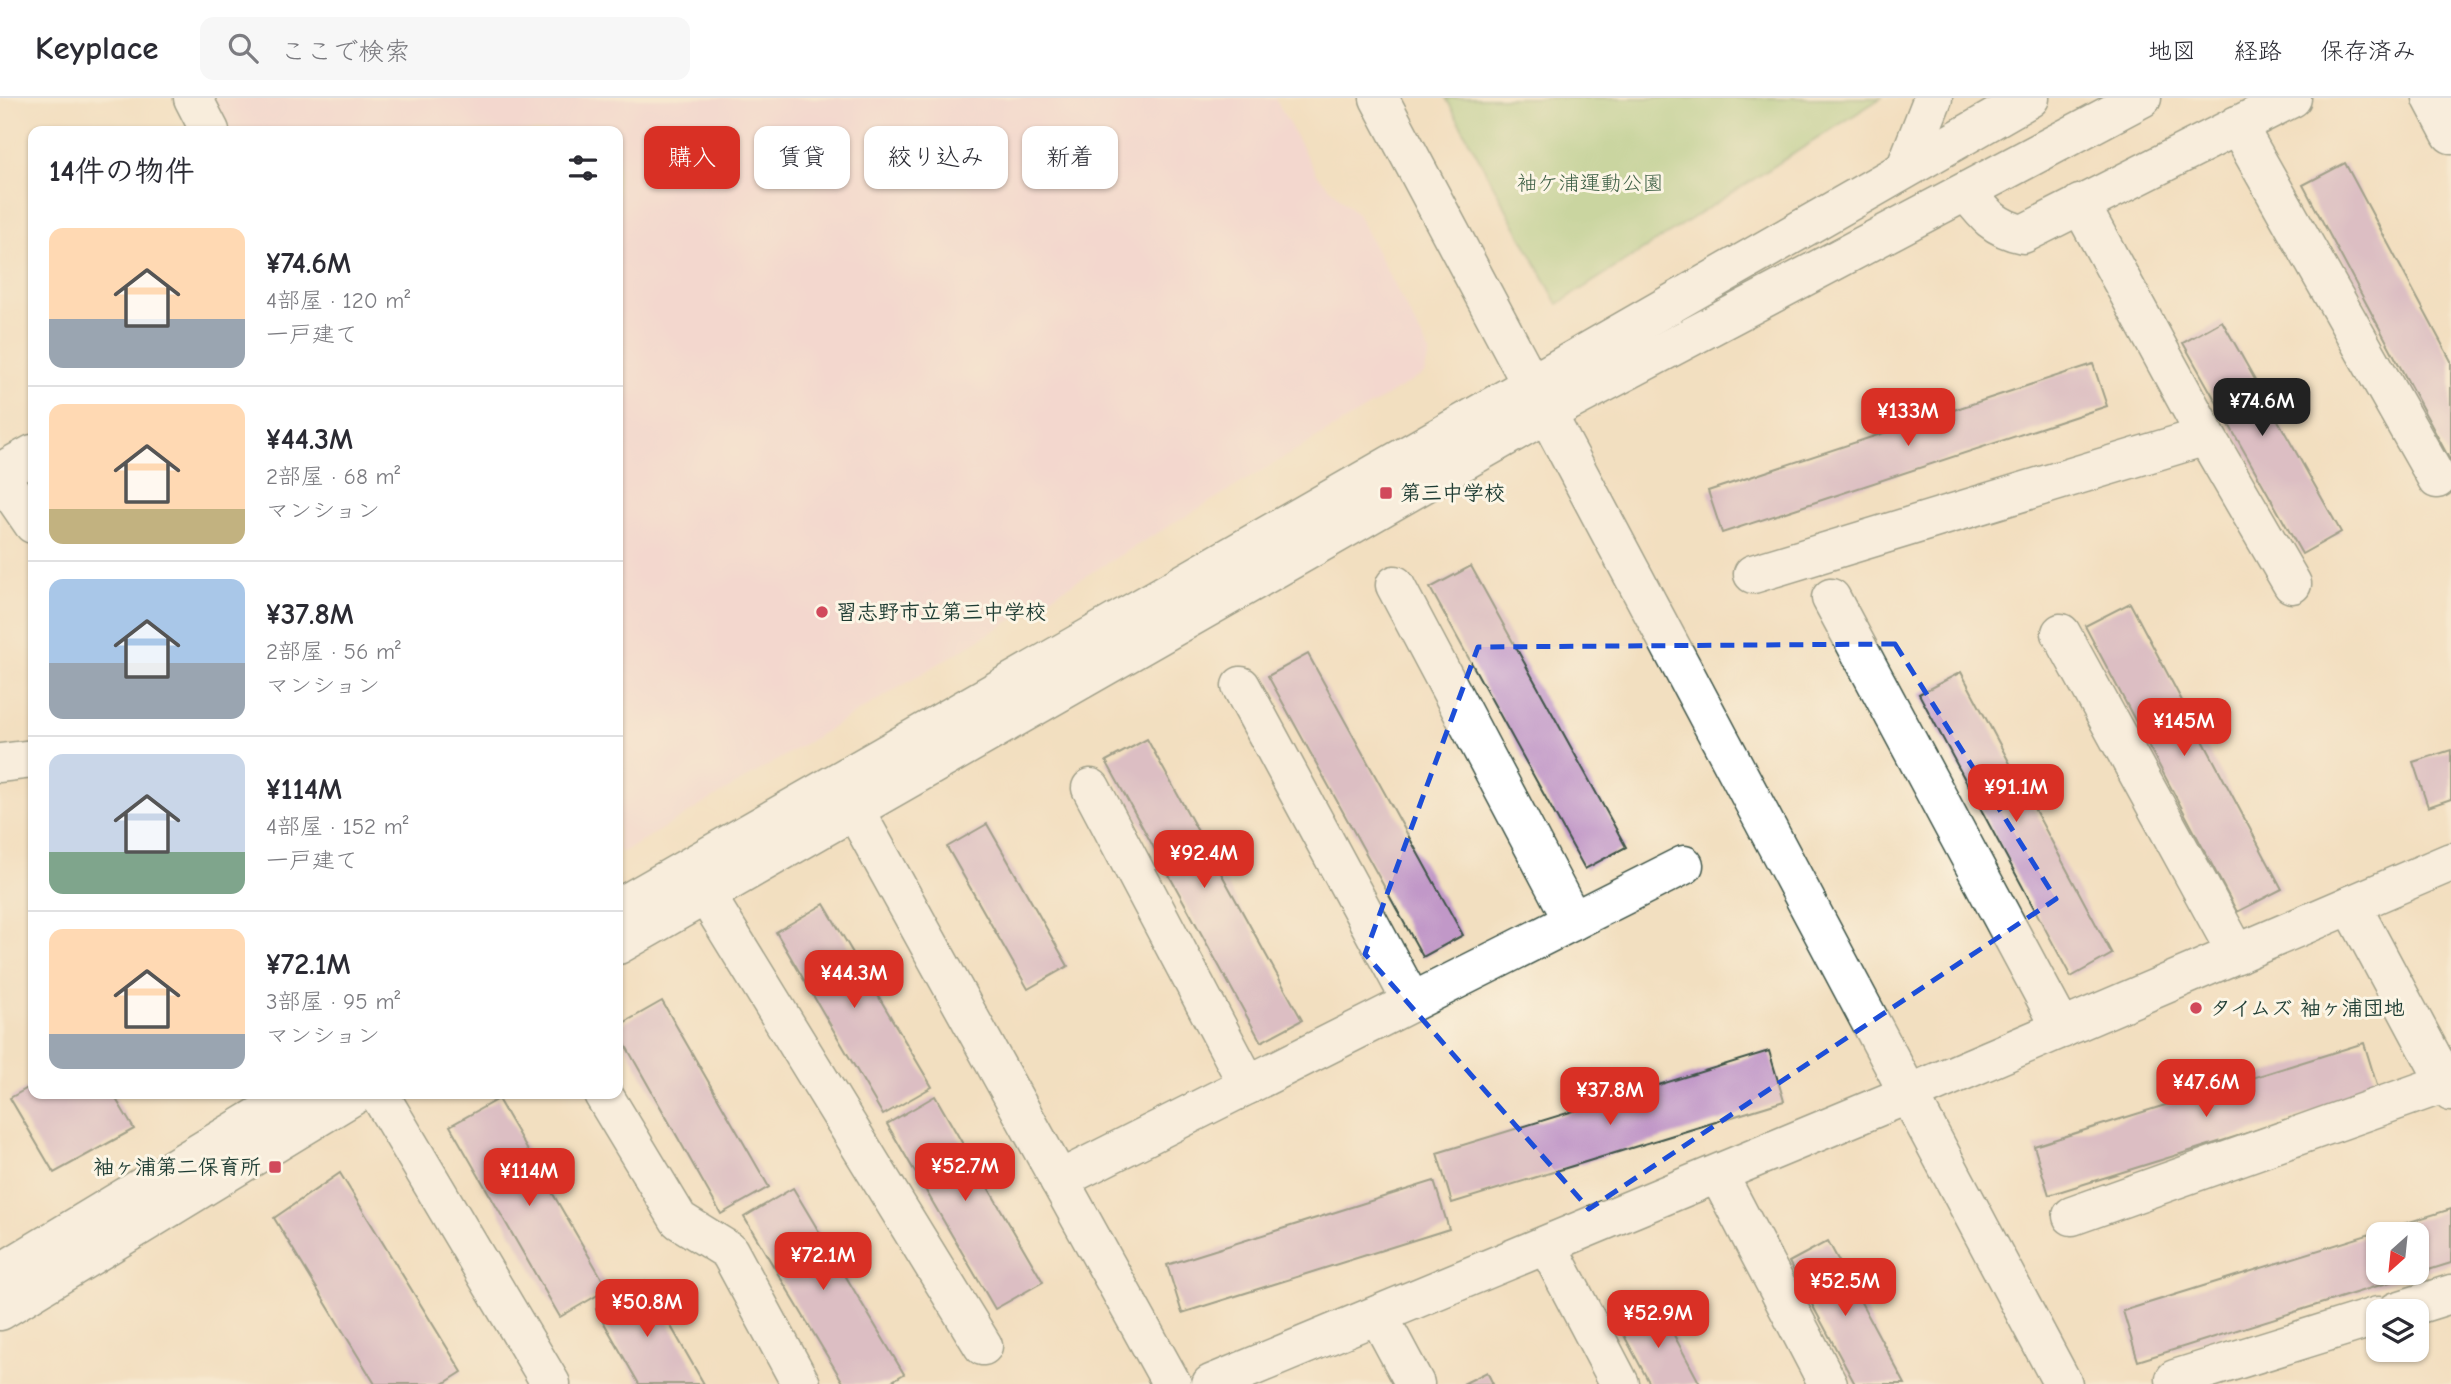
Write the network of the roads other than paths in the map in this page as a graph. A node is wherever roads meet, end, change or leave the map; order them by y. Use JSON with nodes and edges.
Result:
{"nodes":[{"id":1,"x":193,"y":98,"type":"edge"},
{"id":2,"x":1379,"y":98,"type":"edge"},
{"id":3,"x":1933,"y":98,"type":"edge"},
{"id":4,"x":2030,"y":98,"type":"edge"},
{"id":5,"x":2142,"y":98,"type":"edge"},
{"id":6,"x":2292,"y":98,"type":"edge"},
{"id":7,"x":2432,"y":98,"type":"edge"},
{"id":8,"x":2237,"y":125,"type":"junction"},
{"id":9,"x":207,"y":126,"type":"edge"},
{"id":10,"x":2451,"y":134,"type":"edge"},
{"id":11,"x":1906,"y":167,"type":"junction"},
{"id":12,"x":1967,"y":192,"type":"junction"},
{"id":13,"x":2080,"y":204,"type":"junction"},
{"id":14,"x":1540,"y":397,"type":"junction"},
{"id":15,"x":2206,"y":436,"type":"junction"},
{"id":16,"x":28,"y":457,"type":"edge"},
{"id":17,"x":0,"y":474,"type":"edge"},
{"id":18,"x":2437,"y":479,"type":"dead end"},
{"id":19,"x":28,"y":516,"type":"edge"},
{"id":20,"x":1753,"y":574,"type":"dead end"},
{"id":21,"x":1395,"y":584,"type":"dead end"},
{"id":22,"x":2292,"y":584,"type":"dead end"},
{"id":23,"x":1830,"y":598,"type":"dead end"},
{"id":24,"x":2061,"y":633,"type":"dead end"},
{"id":25,"x":1241,"y":686,"type":"dead end"},
{"id":26,"x":28,"y":760,"type":"edge"},
{"id":27,"x":0,"y":763,"type":"edge"},
{"id":28,"x":1091,"y":788,"type":"dead end"},
{"id":29,"x":846,"y":796,"type":"junction"},
{"id":30,"x":2451,"y":862,"type":"edge"},
{"id":31,"x":1684,"y":865,"type":"dead end"},
{"id":32,"x":706,"y":895,"type":"junction"},
{"id":33,"x":2351,"y":905,"type":"junction"},
{"id":34,"x":625,"y":914,"type":"edge"},
{"id":35,"x":1573,"y":921,"type":"junction"},
{"id":36,"x":2237,"y":954,"type":"junction"},
{"id":37,"x":1412,"y":1002,"type":"junction"},
{"id":38,"x":2062,"y":1029,"type":"junction"},
{"id":39,"x":1248,"y":1085,"type":"junction"},
{"id":40,"x":2449,"y":1087,"type":"edge"},
{"id":41,"x":1909,"y":1094,"type":"junction"},
{"id":42,"x":288,"y":1099,"type":"edge"},
{"id":43,"x":348,"y":1099,"type":"edge"},
{"id":44,"x":382,"y":1099,"type":"edge"},
{"id":45,"x":606,"y":1099,"type":"edge"},
{"id":46,"x":1718,"y":1174,"type":"junction"},
{"id":47,"x":1059,"y":1180,"type":"junction"},
{"id":48,"x":2072,"y":1216,"type":"dead end"},
{"id":49,"x":1548,"y":1245,"type":"junction"},
{"id":50,"x":0,"y":1272,"type":"edge"},
{"id":51,"x":2451,"y":1294,"type":"edge"},
{"id":52,"x":2429,"y":1301,"type":"edge"},
{"id":53,"x":0,"y":1311,"type":"edge"},
{"id":54,"x":1378,"y":1315,"type":"junction"},
{"id":55,"x":2366,"y":1320,"type":"edge"},
{"id":56,"x":983,"y":1346,"type":"dead end"},
{"id":57,"x":2175,"y":1379,"type":"dead end"},
{"id":58,"x":551,"y":1384,"type":"edge"},
{"id":59,"x":802,"y":1384,"type":"edge"},
{"id":60,"x":1172,"y":1384,"type":"edge"},
{"id":61,"x":1211,"y":1384,"type":"edge"},
{"id":62,"x":1415,"y":1384,"type":"edge"},
{"id":63,"x":1620,"y":1384,"type":"edge"},
{"id":64,"x":1828,"y":1384,"type":"edge"},
{"id":65,"x":2063,"y":1384,"type":"edge"}],
"edges":[{"from":1,"to":9,"type":"street"},
{"from":2,"to":14,"type":"street"},
{"from":3,"to":11,"type":"street"},
{"from":4,"to":11,"type":"street"},
{"from":5,"to":12,"type":"street"},
{"from":6,"to":8,"type":"street"},
{"from":7,"to":10,"type":"street"},
{"from":8,"to":13,"type":"street"},
{"from":8,"to":18,"type":"street"},
{"from":11,"to":14,"type":"street"},
{"from":12,"to":13,"type":"street"},
{"from":12,"to":14,"type":"street"},
{"from":13,"to":15,"type":"street"},
{"from":14,"to":29,"type":"street"},
{"from":14,"to":41,"type":"street"},
{"from":15,"to":20,"type":"street"},
{"from":15,"to":22,"type":"street"},
{"from":16,"to":17,"type":"street"},
{"from":17,"to":19,"type":"street"},
{"from":21,"to":35,"type":"street"},
{"from":23,"to":38,"type":"street"},
{"from":24,"to":36,"type":"street"},
{"from":25,"to":37,"type":"street"},
{"from":26,"to":27,"type":"street"},
{"from":28,"to":39,"type":"street"},
{"from":29,"to":32,"type":"street"},
{"from":29,"to":34,"type":"street"},
{"from":29,"to":47,"type":"street"},
{"from":30,"to":33,"type":"street"},
{"from":31,"to":35,"type":"street"},
{"from":32,"to":34,"type":"street"},
{"from":32,"to":56,"type":"street"},
{"from":33,"to":36,"type":"street"},
{"from":33,"to":40,"type":"street"},
{"from":35,"to":37,"type":"street"},
{"from":36,"to":38,"type":"street"},
{"from":37,"to":39,"type":"street"},
{"from":38,"to":41,"type":"street"},
{"from":39,"to":47,"type":"street"},
{"from":40,"to":48,"type":"street"},
{"from":41,"to":46,"type":"street"},
{"from":41,"to":65,"type":"street"},
{"from":42,"to":50,"type":"street"},
{"from":43,"to":53,"type":"street"},
{"from":44,"to":58,"type":"street"},
{"from":45,"to":59,"type":"street"},
{"from":46,"to":49,"type":"street"},
{"from":46,"to":64,"type":"street"},
{"from":47,"to":60,"type":"street"},
{"from":49,"to":54,"type":"street"},
{"from":49,"to":63,"type":"street"},
{"from":51,"to":52,"type":"street"},
{"from":54,"to":61,"type":"street"},
{"from":54,"to":62,"type":"street"},
{"from":55,"to":57,"type":"street"}]}
